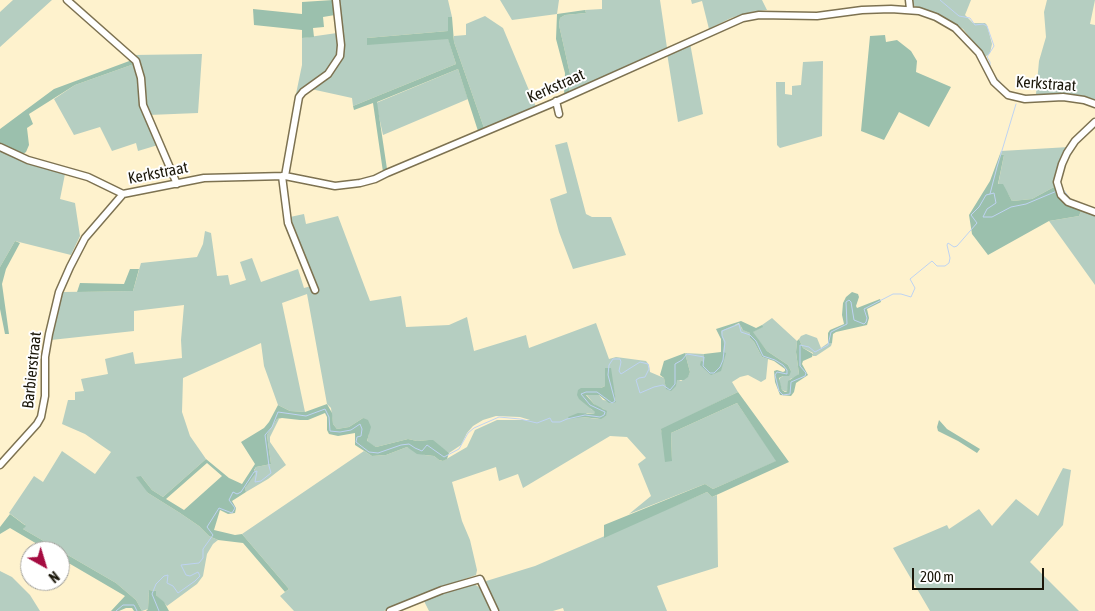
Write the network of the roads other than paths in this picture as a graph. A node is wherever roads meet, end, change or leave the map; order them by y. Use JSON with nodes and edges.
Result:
{"nodes":[{"id":1,"x":67,"y":0,"type":"edge"},
{"id":2,"x":336,"y":0,"type":"edge"},
{"id":3,"x":909,"y":0,"type":"edge"},
{"id":4,"x":910,"y":9,"type":"junction"},
{"id":5,"x":556,"y":102,"type":"junction"},
{"id":6,"x":1095,"y":104,"type":"edge"},
{"id":7,"x":559,"y":114,"type":"dead end"},
{"id":8,"x":1095,"y":122,"type":"edge"},
{"id":9,"x":0,"y":147,"type":"edge"},
{"id":10,"x":284,"y":176,"type":"junction"},
{"id":11,"x":176,"y":184,"type":"junction"},
{"id":12,"x":123,"y":194,"type":"junction"},
{"id":13,"x":1095,"y":212,"type":"edge"},
{"id":14,"x":315,"y":290,"type":"dead end"},
{"id":15,"x":0,"y":465,"type":"edge"},
{"id":16,"x":390,"y":611,"type":"edge"},
{"id":17,"x":495,"y":611,"type":"edge"}],
"edges":[{"from":1,"to":11,"type":"street"},
{"from":2,"to":10,"type":"street"},
{"from":3,"to":4,"type":"street"},
{"from":4,"to":5,"type":"street","name":"Kerkstraat"},
{"from":4,"to":6,"type":"street","name":"Kerkstraat"},
{"from":5,"to":7,"type":"street"},
{"from":5,"to":10,"type":"street","name":"Kerkstraat"},
{"from":8,"to":13,"type":"street"},
{"from":9,"to":12,"type":"street","name":"Kerkstraat"},
{"from":10,"to":11,"type":"street","name":"Kerkstraat"},
{"from":10,"to":14,"type":"street"},
{"from":11,"to":12,"type":"street","name":"Kerkstraat"},
{"from":12,"to":15,"type":"street","name":"Barbierstraat"},
{"from":16,"to":17,"type":"street"}]}
